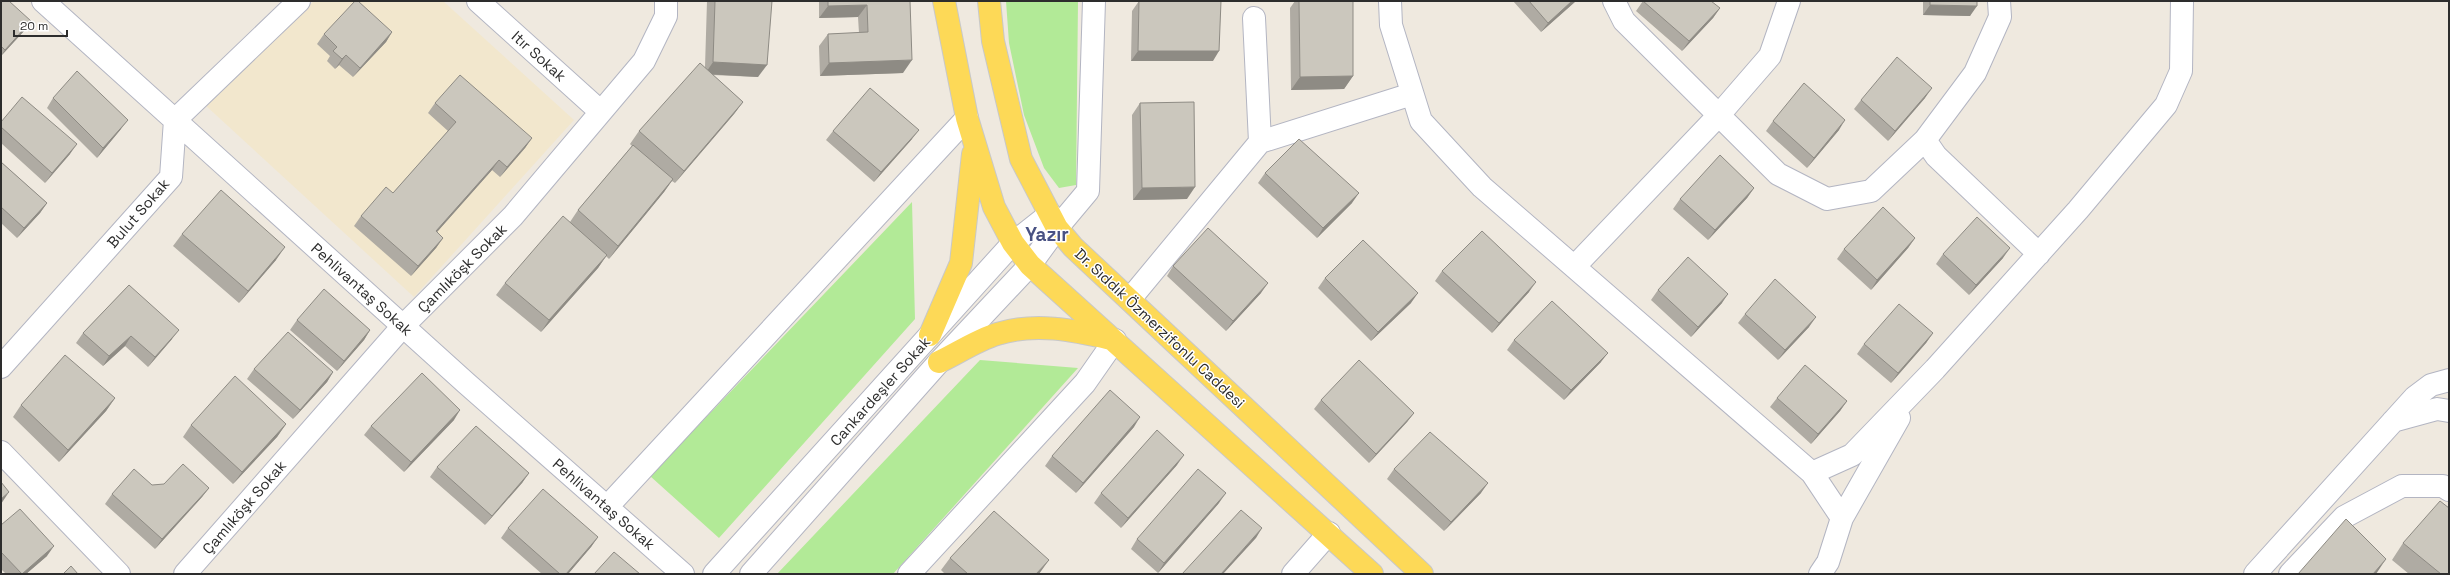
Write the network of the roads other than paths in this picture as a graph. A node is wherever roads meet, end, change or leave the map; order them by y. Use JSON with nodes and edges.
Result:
{"nodes":[{"id":1,"x":43,"y":1,"type":"edge"},
{"id":2,"x":299,"y":1,"type":"edge"},
{"id":3,"x":478,"y":1,"type":"edge"},
{"id":4,"x":666,"y":1,"type":"edge"},
{"id":5,"x":944,"y":1,"type":"edge"},
{"id":6,"x":989,"y":1,"type":"edge"},
{"id":7,"x":1094,"y":1,"type":"edge"},
{"id":8,"x":1390,"y":1,"type":"edge"},
{"id":9,"x":1614,"y":1,"type":"edge"},
{"id":10,"x":1789,"y":1,"type":"edge"},
{"id":11,"x":1999,"y":1,"type":"edge"},
{"id":12,"x":2182,"y":1,"type":"edge"},
{"id":13,"x":1254,"y":18,"type":"dead end"},
{"id":14,"x":1412,"y":94,"type":"junction"},
{"id":15,"x":601,"y":112,"type":"junction"},
{"id":16,"x":1718,"y":116,"type":"junction"},
{"id":17,"x":967,"y":118,"type":"junction"},
{"id":18,"x":175,"y":120,"type":"junction"},
{"id":19,"x":1925,"y":140,"type":"junction"},
{"id":20,"x":974,"y":141,"type":"junction"},
{"id":21,"x":1260,"y":142,"type":"junction"},
{"id":22,"x":1053,"y":221,"type":"junction"},
{"id":23,"x":1013,"y":243,"type":"junction"},
{"id":24,"x":2038,"y":254,"type":"junction"},
{"id":25,"x":1030,"y":266,"type":"junction"},
{"id":26,"x":1575,"y":266,"type":"junction"},
{"id":27,"x":1130,"y":299,"type":"junction"},
{"id":28,"x":403,"y":326,"type":"junction"},
{"id":29,"x":930,"y":336,"type":"junction"},
{"id":30,"x":1115,"y":340,"type":"junction"},
{"id":31,"x":939,"y":362,"type":"junction"},
{"id":32,"x":1,"y":367,"type":"edge"},
{"id":33,"x":1935,"y":369,"type":"junction"},
{"id":34,"x":2449,"y":380,"type":"edge"},
{"id":35,"x":2449,"y":411,"type":"edge"},
{"id":36,"x":2392,"y":422,"type":"junction"},
{"id":37,"x":1,"y":452,"type":"edge"},
{"id":38,"x":1812,"y":473,"type":"junction"},
{"id":39,"x":2449,"y":490,"type":"edge"},
{"id":40,"x":607,"y":507,"type":"junction"},
{"id":41,"x":1842,"y":518,"type":"junction"},
{"id":42,"x":1329,"y":533,"type":"junction"},
{"id":43,"x":119,"y":574,"type":"edge"},
{"id":44,"x":185,"y":574,"type":"edge"},
{"id":45,"x":683,"y":574,"type":"edge"},
{"id":46,"x":714,"y":574,"type":"edge"},
{"id":47,"x":751,"y":574,"type":"edge"},
{"id":48,"x":909,"y":574,"type":"edge"},
{"id":49,"x":1293,"y":574,"type":"edge"},
{"id":50,"x":1372,"y":574,"type":"edge"},
{"id":51,"x":1422,"y":574,"type":"edge"},
{"id":52,"x":1820,"y":574,"type":"edge"},
{"id":53,"x":2255,"y":574,"type":"edge"},
{"id":54,"x":2290,"y":574,"type":"edge"}],
"edges":[{"from":1,"to":18,"type":"street","name":"Pehlivantaş Sokak"},
{"from":2,"to":18,"type":"street"},
{"from":3,"to":15,"type":"street","name":"Itır Sokak"},
{"from":4,"to":15,"type":"street","name":"Çamlıköşk Sokak"},
{"from":5,"to":17,"type":"main road"},
{"from":6,"to":22,"type":"main road","name":"Dr. Sıddık Özmerzifonlu Caddesi"},
{"from":7,"to":22,"type":"street"},
{"from":8,"to":14,"type":"street"},
{"from":9,"to":16,"type":"street"},
{"from":10,"to":16,"type":"street"},
{"from":11,"to":19,"type":"street"},
{"from":12,"to":24,"type":"street"},
{"from":13,"to":21,"type":"street"},
{"from":14,"to":21,"type":"street"},
{"from":14,"to":26,"type":"street"},
{"from":15,"to":28,"type":"street","name":"Çamlıköşk Sokak"},
{"from":16,"to":19,"type":"street"},
{"from":16,"to":26,"type":"street"},
{"from":17,"to":20,"type":"main road"},
{"from":17,"to":40,"type":"street"},
{"from":18,"to":28,"type":"street","name":"Pehlivantaş Sokak"},
{"from":18,"to":32,"type":"street","name":"Bulut Sokak"},
{"from":19,"to":24,"type":"street"},
{"from":20,"to":23,"type":"main road"},
{"from":20,"to":29,"type":"main road"},
{"from":21,"to":27,"type":"street"},
{"from":22,"to":23,"type":"street","name":"Cankardeşler Sokak"},
{"from":22,"to":25,"type":"street","name":"Cankardeşler Sokak"},
{"from":22,"to":27,"type":"main road","name":"Dr. Sıddık Özmerzifonlu Caddesi"},
{"from":23,"to":25,"type":"main road"},
{"from":23,"to":29,"type":"street","name":"Cankardeşler Sokak"},
{"from":24,"to":33,"type":"street"},
{"from":25,"to":30,"type":"main road"},
{"from":25,"to":31,"type":"street","name":"Cankardeşler Sokak"},
{"from":26,"to":38,"type":"street"},
{"from":27,"to":51,"type":"main road","name":"Dr. Sıddık Özmerzifonlu Caddesi"},
{"from":28,"to":40,"type":"street","name":"Pehlivantaş Sokak"},
{"from":28,"to":44,"type":"street","name":"Çamlıköşk Sokak"},
{"from":29,"to":46,"type":"street","name":"Cankardeşler Sokak"},
{"from":30,"to":31,"type":"main road"},
{"from":30,"to":42,"type":"main road"},
{"from":30,"to":48,"type":"street"},
{"from":31,"to":47,"type":"street","name":"Cankardeşler Sokak"},
{"from":33,"to":38,"type":"street"},
{"from":33,"to":41,"type":"street"},
{"from":34,"to":36,"type":"street"},
{"from":35,"to":36,"type":"street"},
{"from":36,"to":53,"type":"street"},
{"from":37,"to":43,"type":"street"},
{"from":38,"to":41,"type":"street"},
{"from":39,"to":54,"type":"street"},
{"from":40,"to":45,"type":"street","name":"Pehlivantaş Sokak"},
{"from":41,"to":52,"type":"street"},
{"from":42,"to":49,"type":"street"},
{"from":42,"to":50,"type":"main road"}]}
